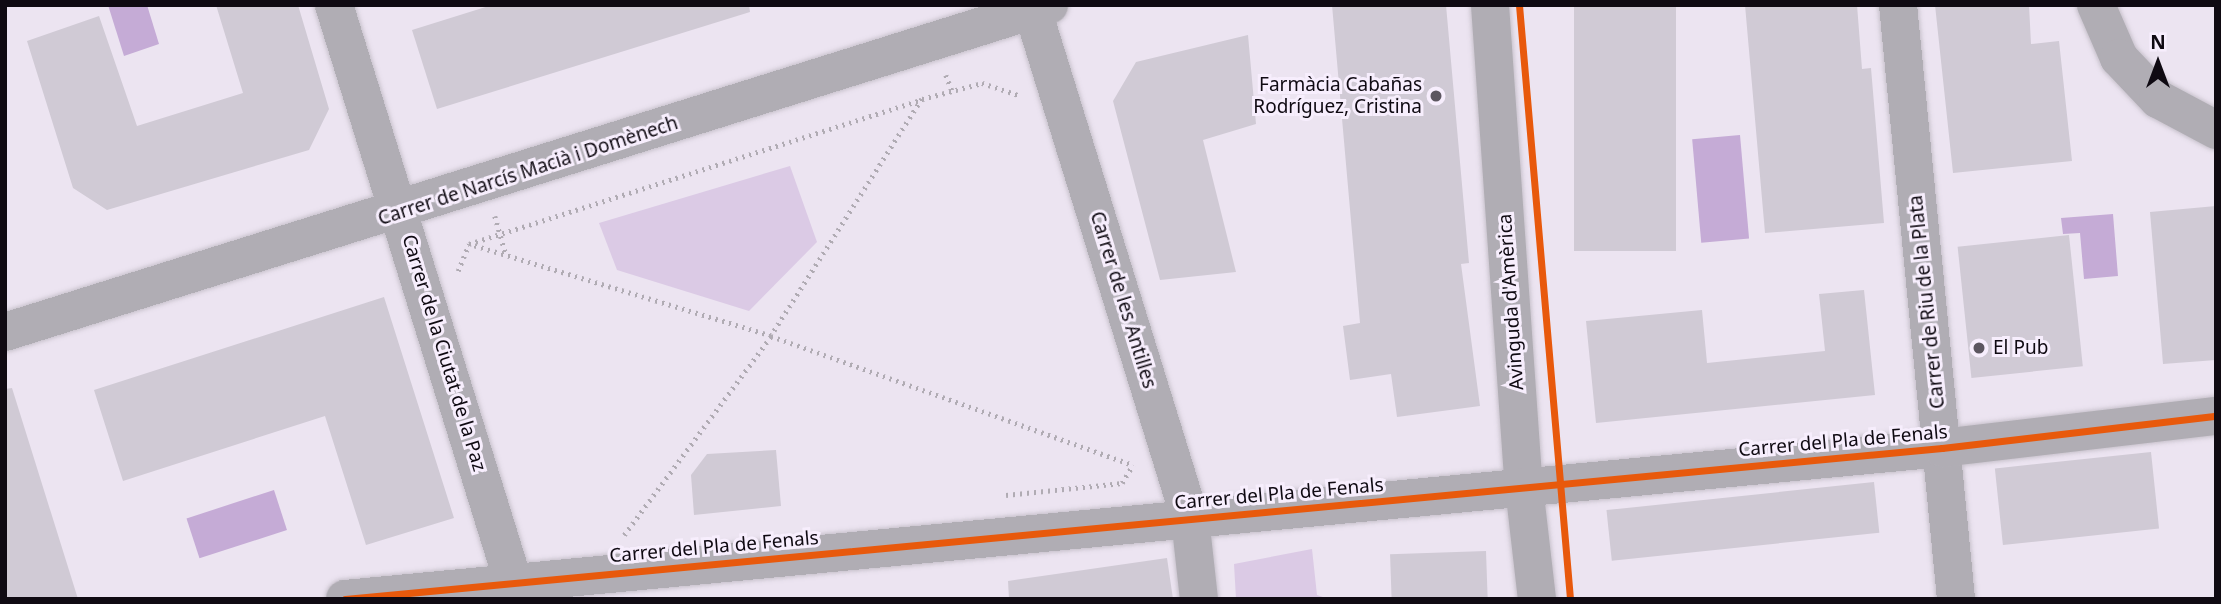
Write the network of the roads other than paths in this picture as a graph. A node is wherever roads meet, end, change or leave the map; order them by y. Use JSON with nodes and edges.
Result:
{"nodes":[{"id":1,"x":334,"y":5,"type":"edge"},
{"id":2,"x":1490,"y":5,"type":"edge"},
{"id":3,"x":1898,"y":5,"type":"edge"},
{"id":4,"x":2095,"y":5,"type":"edge"},
{"id":5,"x":1038,"y":7,"type":"edge"},
{"id":6,"x":2216,"y":130,"type":"edge"},
{"id":7,"x":401,"y":212,"type":"junction"},
{"id":8,"x":5,"y":332,"type":"edge"},
{"id":9,"x":2216,"y":416,"type":"edge"},
{"id":10,"x":1942,"y":448,"type":"junction"},
{"id":11,"x":1524,"y":487,"type":"junction"},
{"id":12,"x":1190,"y":518,"type":"junction"},
{"id":13,"x":513,"y":581,"type":"junction"},
{"id":14,"x":679,"y":582,"type":"edge"},
{"id":15,"x":345,"y":599,"type":"edge"},
{"id":16,"x":1199,"y":599,"type":"edge"},
{"id":17,"x":1537,"y":599,"type":"edge"},
{"id":18,"x":1956,"y":599,"type":"edge"}],
"edges":[{"from":1,"to":7,"type":"street","name":"Carrer de la Ciutat de la Paz"},
{"from":2,"to":11,"type":"street","name":"Avinguda d'Amèrica"},
{"from":3,"to":10,"type":"street","name":"Carrer de Riu de la Plata"},
{"from":4,"to":6,"type":"street"},
{"from":5,"to":7,"type":"street","name":"Carrer de Narcís Macià i Domènech"},
{"from":5,"to":12,"type":"street","name":"Carrer de les Antilles"},
{"from":7,"to":8,"type":"street","name":"Carrer de Narcís Macià i Domènech"},
{"from":7,"to":13,"type":"street","name":"Carrer de la Ciutat de la Paz"},
{"from":9,"to":10,"type":"street","name":"Carrer del Pla de Fenals"},
{"from":10,"to":11,"type":"street","name":"Carrer del Pla de Fenals"},
{"from":10,"to":18,"type":"street","name":"Carrer de Riu de la Plata"},
{"from":11,"to":12,"type":"street","name":"Carrer del Pla de Fenals"},
{"from":11,"to":17,"type":"street","name":"Avinguda d'Amèrica"},
{"from":12,"to":14,"type":"street","name":"Carrer del Pla de Fenals"},
{"from":12,"to":16,"type":"street","name":"Carrer de les Antilles"},
{"from":13,"to":14,"type":"street","name":"Carrer del Pla de Fenals"},
{"from":13,"to":15,"type":"street","name":"Carrer del Pla de Fenals"}]}
